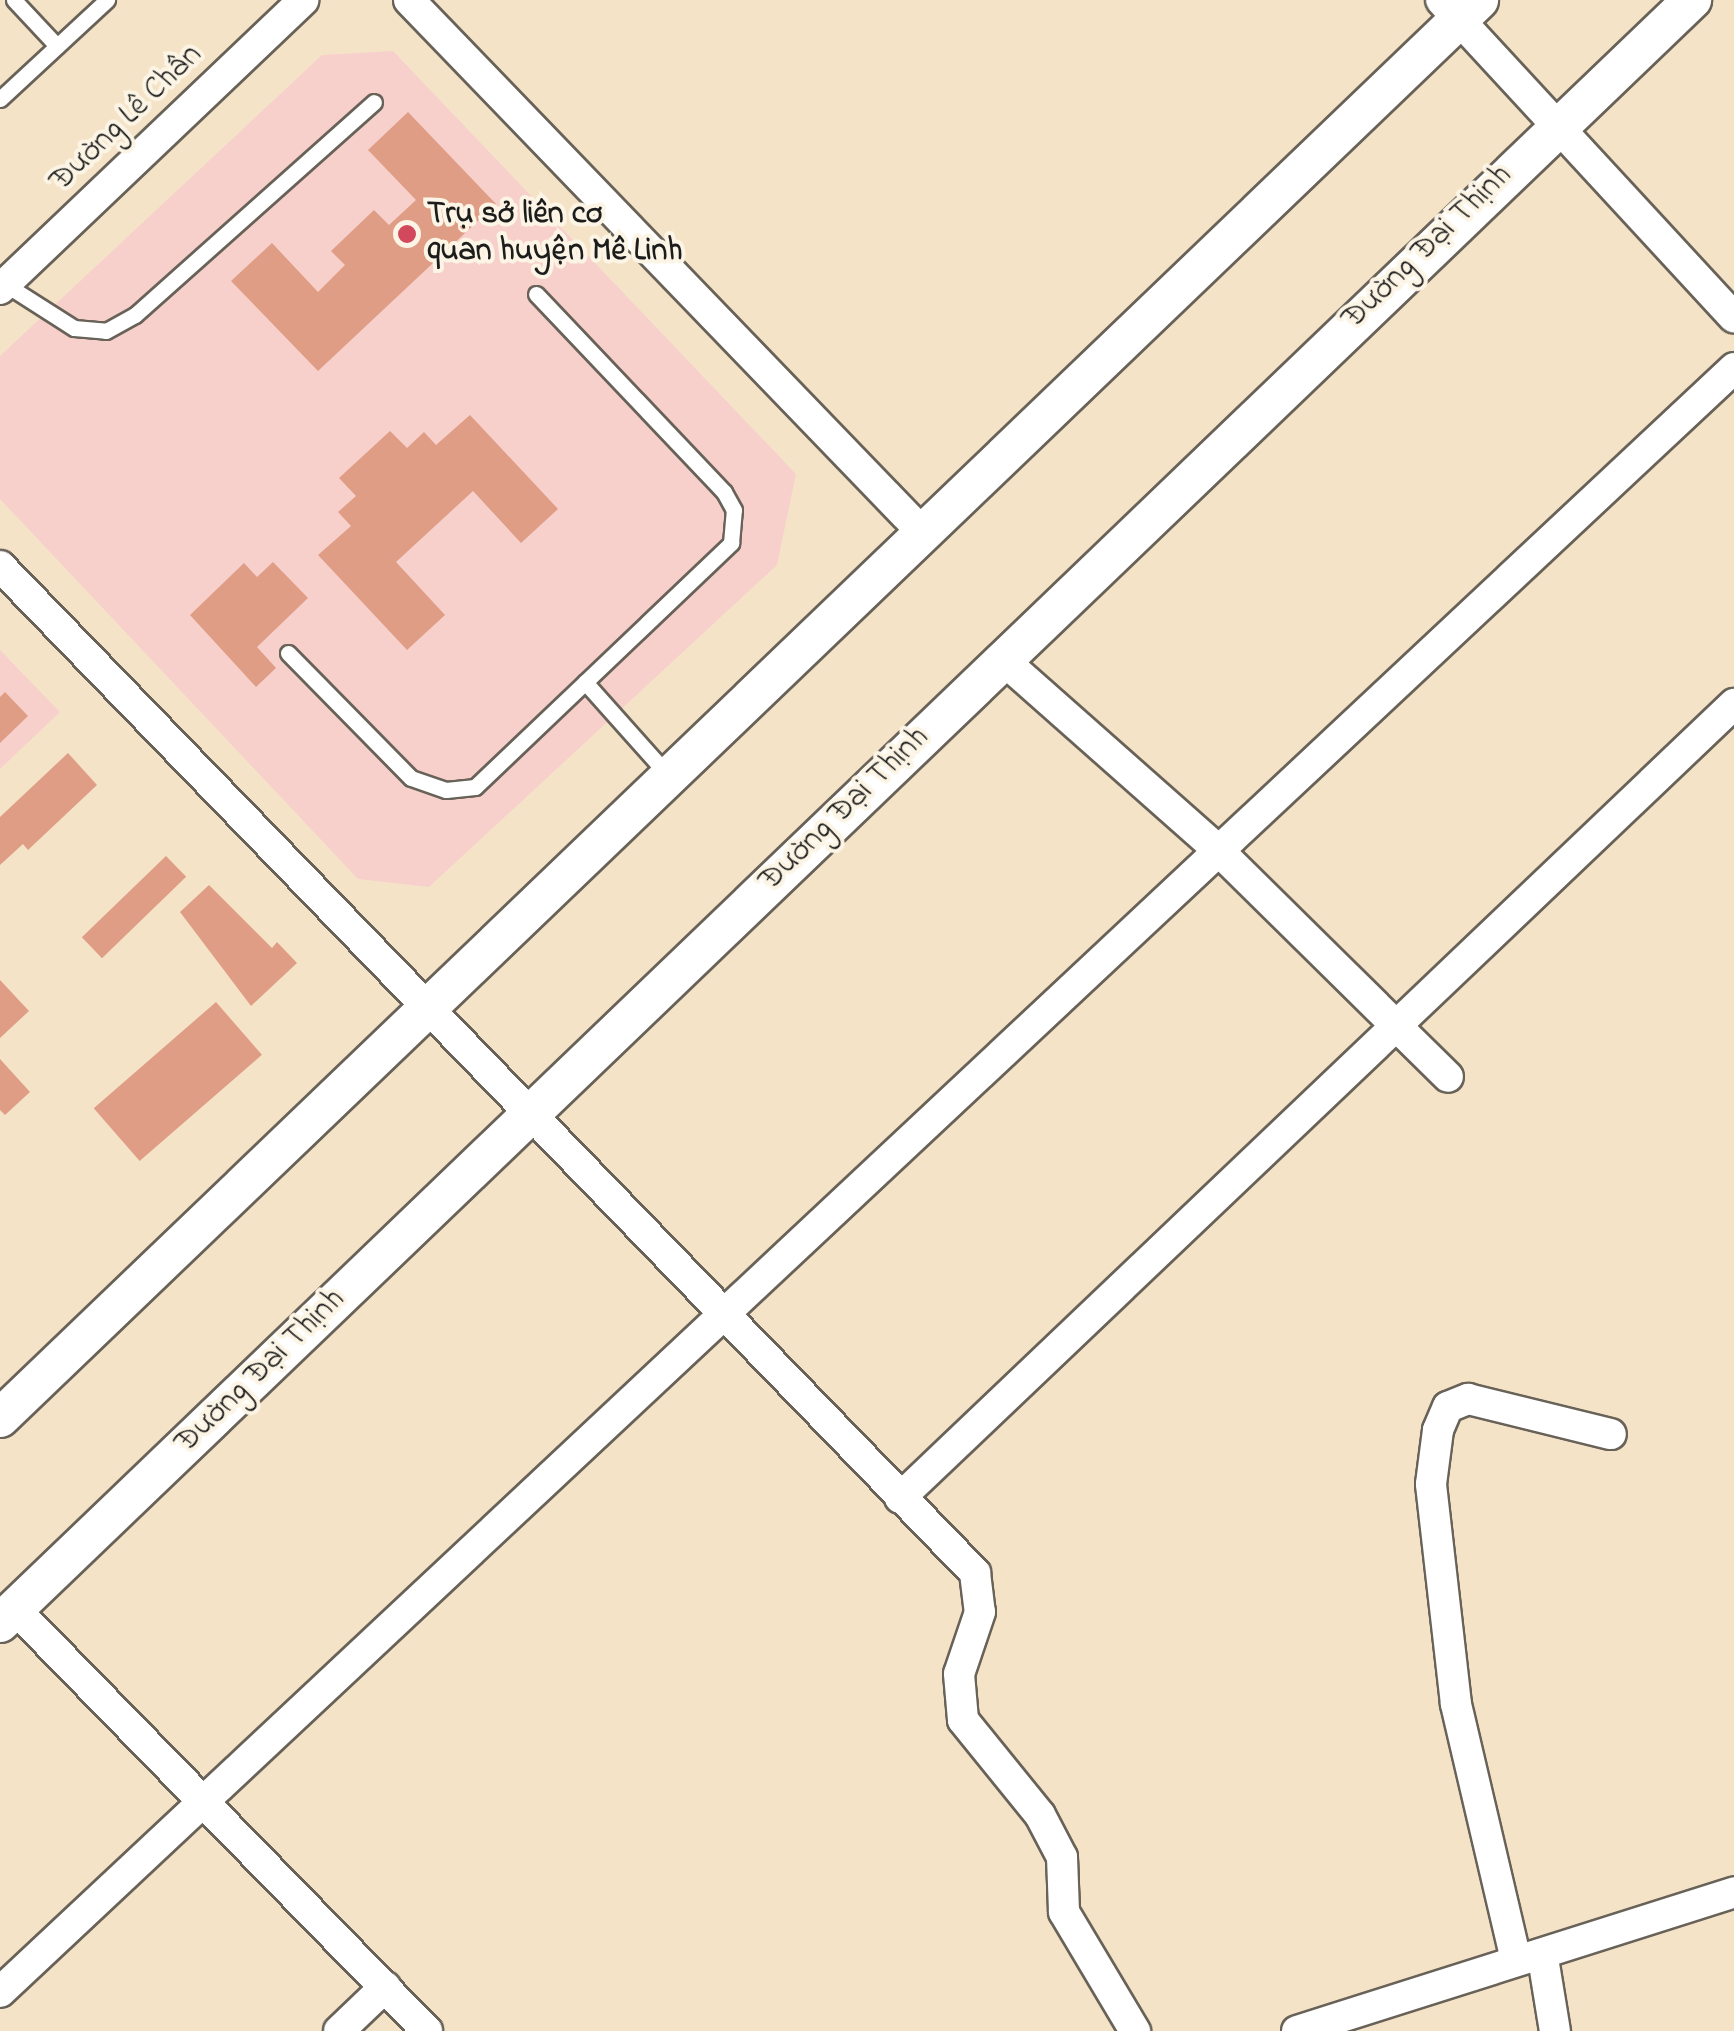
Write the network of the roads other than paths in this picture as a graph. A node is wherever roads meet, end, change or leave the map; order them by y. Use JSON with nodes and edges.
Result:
{"nodes":[{"id":1,"x":14,"y":0,"type":"edge"},
{"id":2,"x":107,"y":0,"type":"edge"},
{"id":3,"x":303,"y":0,"type":"edge"},
{"id":4,"x":409,"y":0,"type":"edge"},
{"id":5,"x":1692,"y":0,"type":"edge"},
{"id":6,"x":1460,"y":6,"type":"edge"},
{"id":7,"x":57,"y":46,"type":"junction"},
{"id":8,"x":0,"y":100,"type":"edge"},
{"id":9,"x":374,"y":102,"type":"dead end"},
{"id":10,"x":1556,"y":125,"type":"junction"},
{"id":11,"x":3,"y":286,"type":"edge"},
{"id":12,"x":536,"y":294,"type":"dead end"},
{"id":13,"x":1734,"y":317,"type":"edge"},
{"id":14,"x":1734,"y":368,"type":"edge"},
{"id":15,"x":923,"y":533,"type":"junction"},
{"id":16,"x":0,"y":566,"type":"edge"},
{"id":17,"x":288,"y":653,"type":"dead end"},
{"id":18,"x":1002,"y":658,"type":"junction"},
{"id":19,"x":585,"y":682,"type":"junction"},
{"id":20,"x":1734,"y":704,"type":"edge"},
{"id":21,"x":668,"y":775,"type":"junction"},
{"id":22,"x":1220,"y":852,"type":"junction"},
{"id":23,"x":422,"y":1007,"type":"junction"},
{"id":24,"x":1395,"y":1024,"type":"junction"},
{"id":25,"x":1448,"y":1077,"type":"dead end"},
{"id":26,"x":527,"y":1116,"type":"junction"},
{"id":27,"x":722,"y":1320,"type":"junction"},
{"id":28,"x":0,"y":1418,"type":"edge"},
{"id":29,"x":1612,"y":1434,"type":"dead end"},
{"id":30,"x":900,"y":1498,"type":"junction"},
{"id":31,"x":8,"y":1616,"type":"edge"},
{"id":32,"x":206,"y":1800,"type":"junction"},
{"id":33,"x":1734,"y":1892,"type":"edge"},
{"id":34,"x":1529,"y":1959,"type":"junction"},
{"id":35,"x":386,"y":1987,"type":"junction"},
{"id":36,"x":0,"y":1992,"type":"edge"},
{"id":37,"x":339,"y":2031,"type":"edge"},
{"id":38,"x":427,"y":2031,"type":"edge"},
{"id":39,"x":1135,"y":2031,"type":"edge"},
{"id":40,"x":1297,"y":2031,"type":"edge"},
{"id":41,"x":1555,"y":2031,"type":"edge"}],
"edges":[{"from":1,"to":7,"type":"lane"},
{"from":2,"to":7,"type":"lane"},
{"from":3,"to":11,"type":"street","name":"Đường Lê Chân"},
{"from":4,"to":15,"type":"street"},
{"from":5,"to":10,"type":"street","name":"Đường Đại Thịnh"},
{"from":6,"to":10,"type":"street"},
{"from":6,"to":15,"type":"street"},
{"from":7,"to":8,"type":"lane"},
{"from":9,"to":11,"type":"lane"},
{"from":10,"to":13,"type":"street"},
{"from":10,"to":18,"type":"street","name":"Đường Đại Thịnh"},
{"from":12,"to":19,"type":"lane"},
{"from":14,"to":22,"type":"street"},
{"from":15,"to":21,"type":"street"},
{"from":16,"to":23,"type":"street"},
{"from":17,"to":19,"type":"lane"},
{"from":18,"to":22,"type":"street"},
{"from":18,"to":26,"type":"street","name":"Đường Đại Thịnh"},
{"from":19,"to":21,"type":"lane"},
{"from":20,"to":24,"type":"street"},
{"from":21,"to":23,"type":"street"},
{"from":22,"to":24,"type":"street"},
{"from":22,"to":27,"type":"street"},
{"from":23,"to":26,"type":"street"},
{"from":23,"to":28,"type":"street"},
{"from":24,"to":25,"type":"street"},
{"from":24,"to":30,"type":"street"},
{"from":26,"to":27,"type":"street"},
{"from":26,"to":31,"type":"street","name":"Đường Đại Thịnh"},
{"from":27,"to":30,"type":"street"},
{"from":27,"to":32,"type":"street"},
{"from":29,"to":34,"type":"street"},
{"from":30,"to":39,"type":"street"},
{"from":31,"to":32,"type":"street"},
{"from":32,"to":35,"type":"street"},
{"from":32,"to":36,"type":"street"},
{"from":33,"to":34,"type":"street"},
{"from":34,"to":40,"type":"street"},
{"from":34,"to":41,"type":"street"},
{"from":35,"to":37,"type":"street"},
{"from":35,"to":38,"type":"street"}]}
